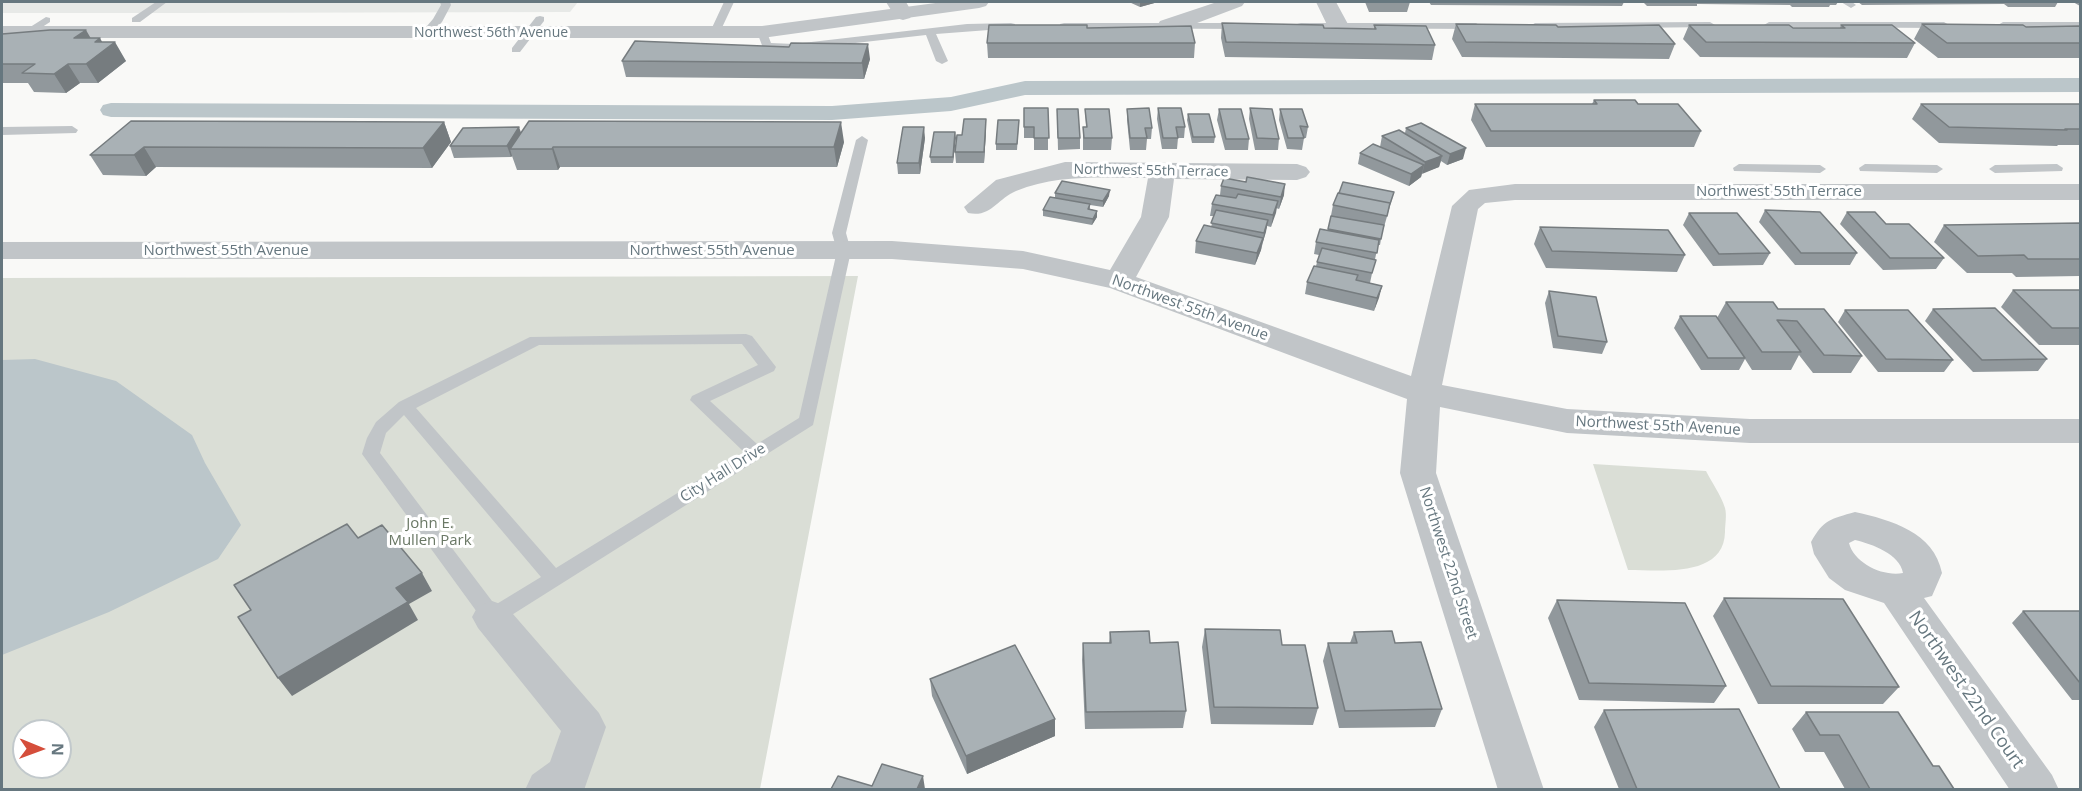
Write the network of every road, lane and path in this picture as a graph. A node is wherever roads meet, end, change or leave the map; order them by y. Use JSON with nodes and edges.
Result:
{"nodes":[{"id":1,"x":162,"y":2,"type":"edge"},
{"id":2,"x":979,"y":2,"type":"edge"},
{"id":3,"x":1235,"y":2,"type":"edge"},
{"id":4,"x":1326,"y":2,"type":"edge"},
{"id":5,"x":903,"y":5,"type":"edge"},
{"id":6,"x":721,"y":17,"type":"edge"},
{"id":7,"x":436,"y":18,"type":"edge"},
{"id":8,"x":46,"y":20,"type":"junction"},
{"id":9,"x":136,"y":20,"type":"junction"},
{"id":10,"x":2,"y":21,"type":"edge"},
{"id":11,"x":1961,"y":25,"type":"edge"},
{"id":12,"x":1997,"y":25,"type":"edge"},
{"id":13,"x":2080,"y":25,"type":"edge"},
{"id":14,"x":1020,"y":26,"type":"edge"},
{"id":15,"x":1054,"y":26,"type":"edge"},
{"id":16,"x":1168,"y":26,"type":"junction"},
{"id":17,"x":1258,"y":26,"type":"edge"},
{"id":18,"x":1293,"y":26,"type":"edge"},
{"id":19,"x":1338,"y":26,"type":"junction"},
{"id":20,"x":1494,"y":26,"type":"edge"},
{"id":21,"x":1518,"y":26,"type":"edge"},
{"id":22,"x":1721,"y":26,"type":"edge"},
{"id":23,"x":1757,"y":26,"type":"edge"},
{"id":24,"x":2,"y":32,"type":"edge"},
{"id":25,"x":762,"y":32,"type":"junction"},
{"id":26,"x":930,"y":32,"type":"junction"},
{"id":27,"x":28,"y":33,"type":"junction"},
{"id":28,"x":2,"y":50,"type":"edge"},
{"id":29,"x":942,"y":61,"type":"dead end"},
{"id":30,"x":72,"y":130,"type":"dead end"},
{"id":31,"x":2,"y":131,"type":"edge"},
{"id":32,"x":862,"y":140,"type":"dead end"},
{"id":33,"x":1739,"y":168,"type":"dead end"},
{"id":34,"x":1784,"y":168,"type":"junction"},
{"id":35,"x":1865,"y":168,"type":"dead end"},
{"id":36,"x":2028,"y":168,"type":"junction"},
{"id":37,"x":1820,"y":169,"type":"dead end"},
{"id":38,"x":1900,"y":169,"type":"junction"},
{"id":39,"x":1937,"y":169,"type":"dead end"},
{"id":40,"x":1995,"y":169,"type":"dead end"},
{"id":41,"x":1162,"y":172,"type":"junction"},
{"id":42,"x":1297,"y":172,"type":"dead end"},
{"id":43,"x":2065,"y":184,"type":"edge"},
{"id":44,"x":1807,"y":192,"type":"junction"},
{"id":45,"x":1924,"y":192,"type":"junction"},
{"id":46,"x":1478,"y":196,"type":"joint"},
{"id":47,"x":978,"y":207,"type":"dead end"},
{"id":48,"x":2,"y":251,"type":"edge"},
{"id":49,"x":844,"y":251,"type":"junction"},
{"id":50,"x":1119,"y":281,"type":"junction"},
{"id":51,"x":1424,"y":393,"type":"junction"},
{"id":52,"x":405,"y":406,"type":"junction"},
{"id":53,"x":2080,"y":431,"type":"edge"},
{"id":54,"x":756,"y":453,"type":"junction"},
{"id":55,"x":554,"y":579,"type":"junction"},
{"id":56,"x":1897,"y":591,"type":"dead end"},
{"id":57,"x":492,"y":618,"type":"junction"},
{"id":58,"x":548,"y":789,"type":"edge"},
{"id":59,"x":1521,"y":789,"type":"edge"},
{"id":60,"x":2036,"y":789,"type":"edge"}],
"edges":[{"from":1,"to":9,"type":"lane"},
{"from":2,"to":5,"type":"street","name":"Northwest 56th Avenue"},
{"from":3,"to":16,"type":"street"},
{"from":4,"to":19,"type":"street"},
{"from":5,"to":6,"type":"street","name":"Northwest 56th Avenue"},
{"from":5,"to":25,"type":"street","name":"Northwest 56th Avenue"},
{"from":6,"to":7,"type":"street","name":"Northwest 56th Avenue"},
{"from":6,"to":25,"type":"street","name":"Northwest 56th Avenue"},
{"from":7,"to":9,"type":"street","name":"Northwest 56th Avenue"},
{"from":7,"to":27,"type":"street","name":"Northwest 56th Avenue"},
{"from":8,"to":9,"type":"street","name":"Northwest 56th Avenue"},
{"from":8,"to":10,"type":"street","name":"Northwest 56th Avenue"},
{"from":8,"to":27,"type":"lane"},
{"from":11,"to":23,"type":"lane"},
{"from":12,"to":13,"type":"lane"},
{"from":14,"to":26,"type":"lane"},
{"from":15,"to":16,"type":"lane"},
{"from":16,"to":17,"type":"lane"},
{"from":18,"to":19,"type":"lane"},
{"from":19,"to":20,"type":"lane"},
{"from":21,"to":22,"type":"lane"},
{"from":24,"to":27,"type":"street","name":"Northwest 56th Avenue"},
{"from":25,"to":26,"type":"lane"},
{"from":26,"to":29,"type":"lane"},
{"from":27,"to":28,"type":"lane"},
{"from":30,"to":31,"type":"lane"},
{"from":32,"to":49,"type":"lane","name":"City Hall Drive"},
{"from":33,"to":34,"type":"lane"},
{"from":34,"to":37,"type":"lane"},
{"from":34,"to":44,"type":"lane"},
{"from":35,"to":38,"type":"lane"},
{"from":36,"to":40,"type":"lane"},
{"from":36,"to":43,"type":"lane"},
{"from":36,"to":43,"type":"lane"},
{"from":38,"to":39,"type":"lane"},
{"from":38,"to":45,"type":"lane"},
{"from":41,"to":42,"type":"street","name":"Northwest 55th Terrace"},
{"from":41,"to":47,"type":"street","name":"Northwest 55th Terrace"},
{"from":41,"to":50,"type":"street"},
{"from":43,"to":45,"type":"street","name":"Northwest 55th Terrace"},
{"from":44,"to":45,"type":"street","name":"Northwest 55th Terrace"},
{"from":44,"to":46,"type":"street","name":"Northwest 55th Terrace"},
{"from":46,"to":51,"type":"street","name":"Northwest 22nd Street"},
{"from":48,"to":49,"type":"street","name":"Northwest 55th Avenue"},
{"from":49,"to":50,"type":"street","name":"Northwest 55th Avenue"},
{"from":49,"to":54,"type":"lane","name":"City Hall Drive"},
{"from":50,"to":51,"type":"street","name":"Northwest 55th Avenue"},
{"from":51,"to":53,"type":"street","name":"Northwest 55th Avenue"},
{"from":51,"to":59,"type":"street","name":"Northwest 22nd Street"},
{"from":52,"to":54,"type":"lane"},
{"from":52,"to":55,"type":"lane"},
{"from":52,"to":57,"type":"lane"},
{"from":54,"to":55,"type":"lane","name":"City Hall Drive"},
{"from":55,"to":57,"type":"lane","name":"City Hall Drive"},
{"from":56,"to":60,"type":"street","name":"Northwest 22nd Court"},
{"from":57,"to":58,"type":"street"}]}
